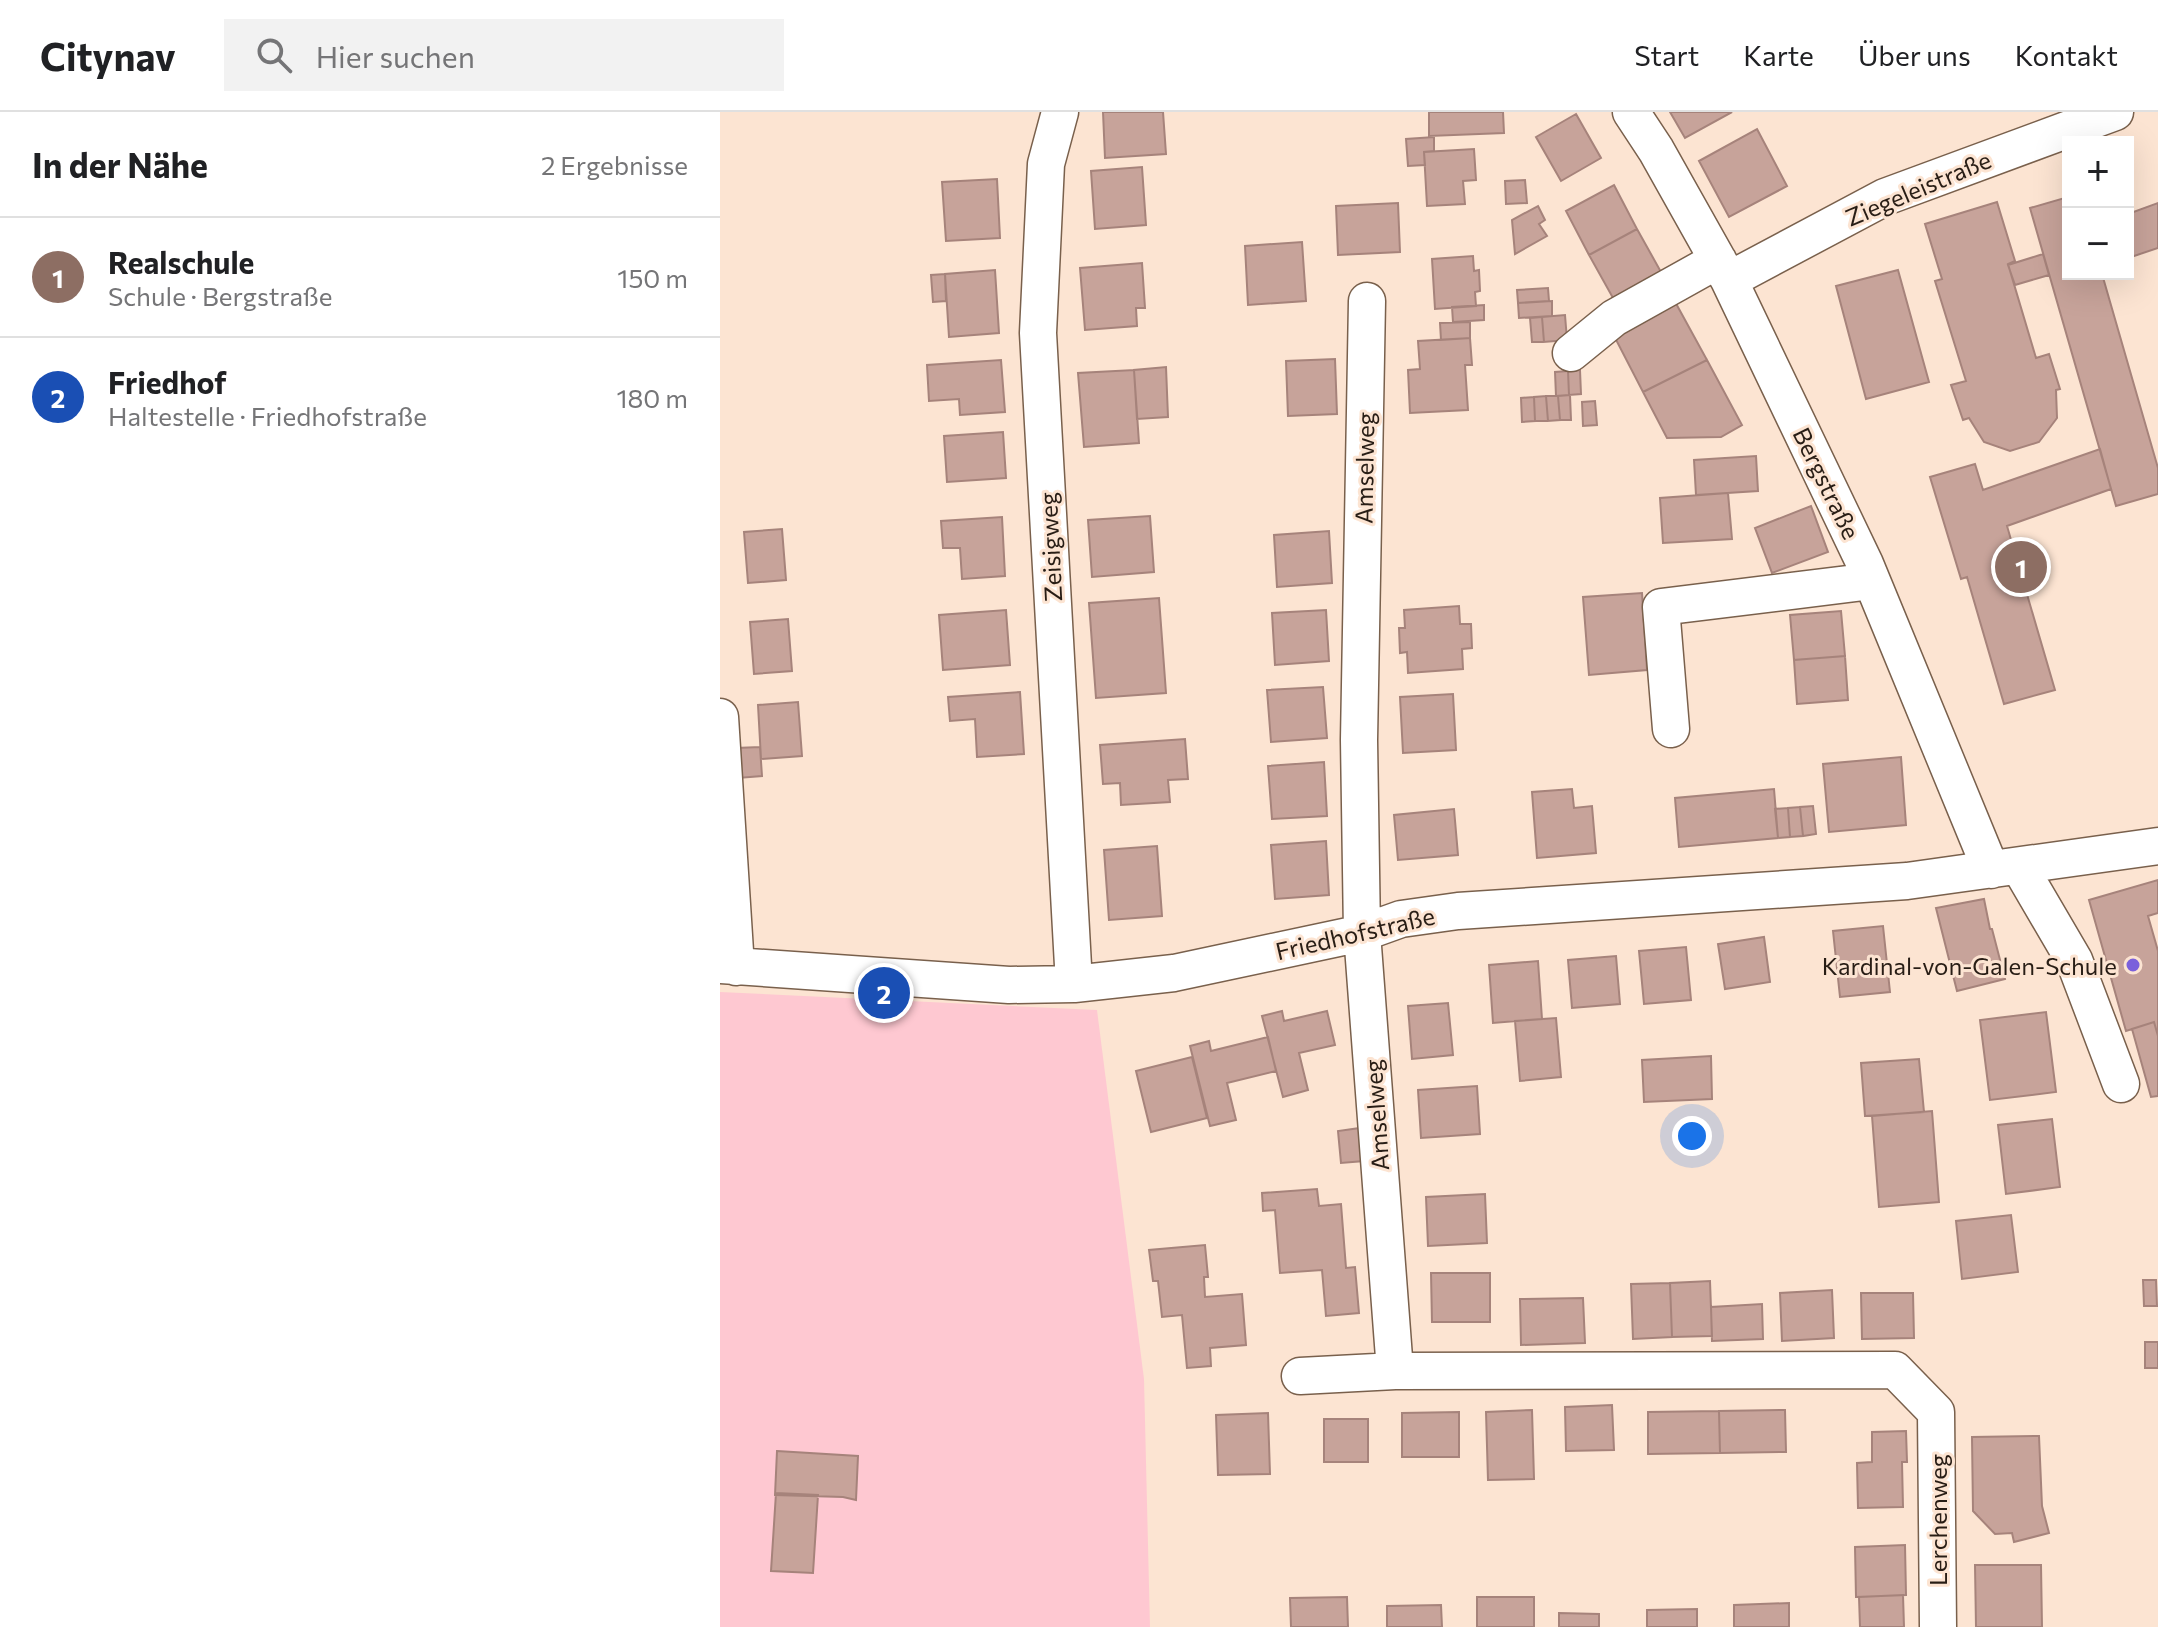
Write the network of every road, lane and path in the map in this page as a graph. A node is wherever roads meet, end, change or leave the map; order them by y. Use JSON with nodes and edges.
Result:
{"nodes":[{"id":1,"x":1060,"y":112,"type":"edge"},
{"id":2,"x":1631,"y":112,"type":"edge"},
{"id":3,"x":2115,"y":112,"type":"edge"},
{"id":4,"x":1723,"y":270,"type":"junction"},
{"id":5,"x":1367,"y":301,"type":"dead end"},
{"id":6,"x":1571,"y":353,"type":"dead end"},
{"id":7,"x":1872,"y":581,"type":"junction"},
{"id":8,"x":720,"y":717,"type":"edge"},
{"id":9,"x":1671,"y":729,"type":"dead end"},
{"id":10,"x":724,"y":825,"type":"edge"},
{"id":11,"x":2158,"y":846,"type":"edge"},
{"id":12,"x":2005,"y":868,"type":"junction"},
{"id":13,"x":1362,"y":933,"type":"junction"},
{"id":14,"x":728,"y":966,"type":"edge"},
{"id":15,"x":1074,"y":984,"type":"junction"},
{"id":16,"x":2121,"y":1084,"type":"dead end"},
{"id":17,"x":1395,"y":1371,"type":"junction"},
{"id":18,"x":1300,"y":1376,"type":"dead end"},
{"id":19,"x":1938,"y":1627,"type":"edge"}],
"edges":[{"from":1,"to":15,"type":"street","name":"Zeisigweg"},
{"from":2,"to":4,"type":"street","name":"Bergstraße"},
{"from":3,"to":4,"type":"street","name":"Ziegeleistraße"},
{"from":4,"to":6,"type":"street","name":"Ziegeleistraße"},
{"from":4,"to":7,"type":"street","name":"Bergstraße"},
{"from":5,"to":13,"type":"street","name":"Amselweg"},
{"from":7,"to":9,"type":"street"},
{"from":7,"to":12,"type":"street","name":"Bergstraße"},
{"from":8,"to":10,"type":"street"},
{"from":10,"to":14,"type":"street"},
{"from":11,"to":12,"type":"street","name":"Friedhofstraße"},
{"from":12,"to":13,"type":"street","name":"Friedhofstraße"},
{"from":12,"to":16,"type":"street","name":"Bergstraße"},
{"from":13,"to":15,"type":"street","name":"Friedhofstraße"},
{"from":13,"to":17,"type":"street","name":"Amselweg"},
{"from":14,"to":15,"type":"street","name":"Friedhofstraße"},
{"from":17,"to":18,"type":"street"},
{"from":17,"to":19,"type":"street","name":"Lerchenweg"}]}
